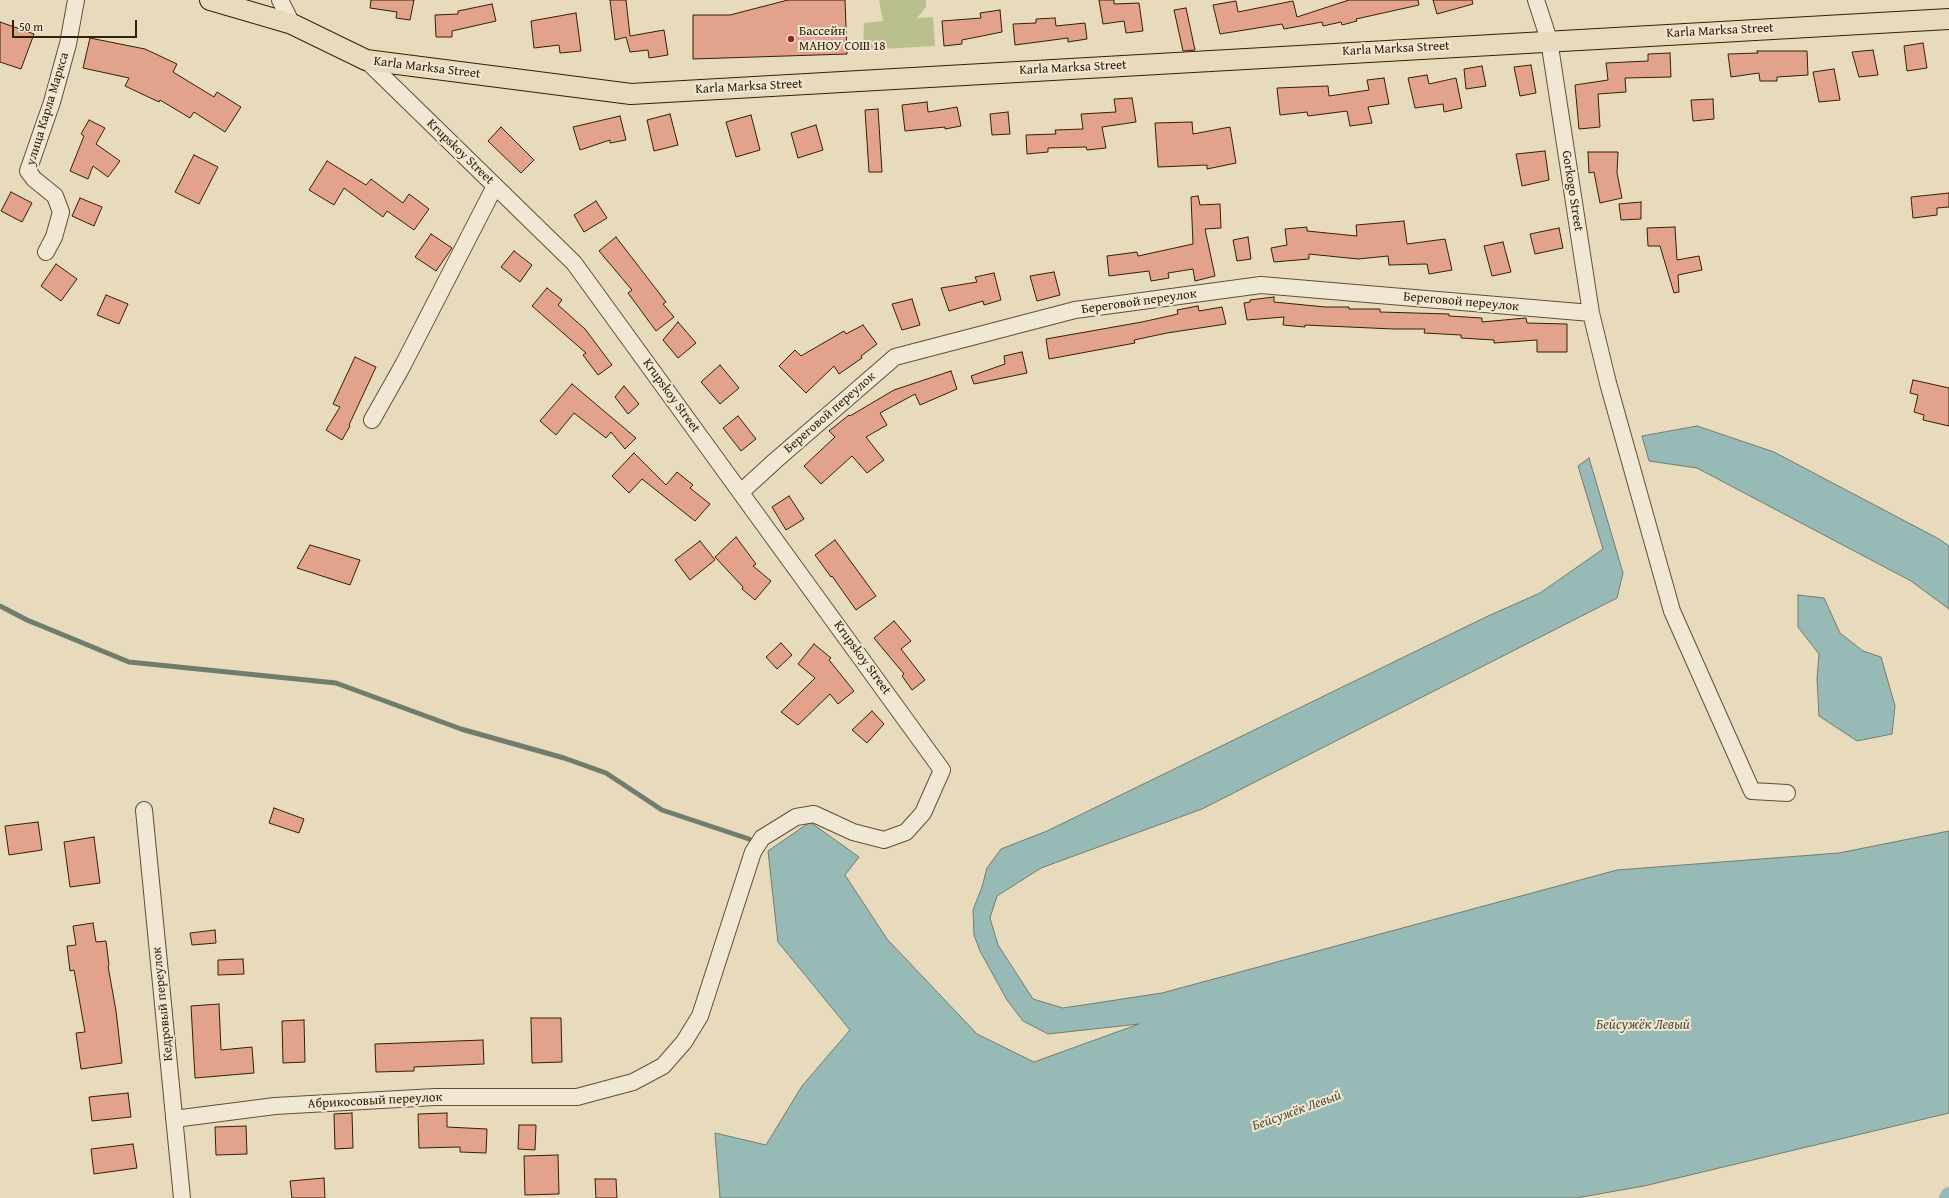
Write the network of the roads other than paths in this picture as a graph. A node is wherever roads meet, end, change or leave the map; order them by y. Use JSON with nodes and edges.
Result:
{"nodes":[{"id":1,"x":76,"y":0,"type":"edge"},
{"id":2,"x":210,"y":0,"type":"edge"},
{"id":3,"x":280,"y":0,"type":"edge"},
{"id":4,"x":1536,"y":0,"type":"edge"},
{"id":5,"x":1949,"y":19,"type":"edge"},
{"id":6,"x":292,"y":24,"type":"junction"},
{"id":7,"x":1549,"y":40,"type":"junction"},
{"id":8,"x":366,"y":60,"type":"junction"},
{"id":9,"x":495,"y":186,"type":"junction"},
{"id":10,"x":46,"y":252,"type":"dead end"},
{"id":11,"x":1591,"y":313,"type":"junction"},
{"id":12,"x":372,"y":420,"type":"dead end"},
{"id":13,"x":741,"y":492,"type":"junction"},
{"id":14,"x":940,"y":764,"type":"joint"},
{"id":15,"x":1787,"y":793,"type":"dead end"},
{"id":16,"x":144,"y":810,"type":"dead end"},
{"id":17,"x":174,"y":1119,"type":"junction"},
{"id":18,"x":182,"y":1198,"type":"edge"}],
"edges":[{"from":1,"to":10,"type":"street","name":"улица Карла Маркса"},
{"from":2,"to":6,"type":"main road","name":"Karla Marksa Street"},
{"from":3,"to":6,"type":"street"},
{"from":4,"to":7,"type":"street","name":"Gorkogo Street"},
{"from":5,"to":7,"type":"main road","name":"Karla Marksa Street"},
{"from":6,"to":8,"type":"main road","name":"Karla Marksa Street"},
{"from":7,"to":8,"type":"main road","name":"Karla Marksa Street"},
{"from":7,"to":11,"type":"street","name":"Gorkogo Street"},
{"from":8,"to":9,"type":"street","name":"Krupskoy Street"},
{"from":9,"to":12,"type":"street"},
{"from":9,"to":13,"type":"street","name":"Krupskoy Street"},
{"from":11,"to":13,"type":"street","name":"Береговой переулок"},
{"from":11,"to":15,"type":"street","name":"Gorkogo Street"},
{"from":13,"to":14,"type":"street","name":"Krupskoy Street"},
{"from":14,"to":17,"type":"street","name":"Абрикосовый переулок"},
{"from":16,"to":17,"type":"street","name":"Кедровый переулок"},
{"from":17,"to":18,"type":"street","name":"Кедровый переулок"}]}
